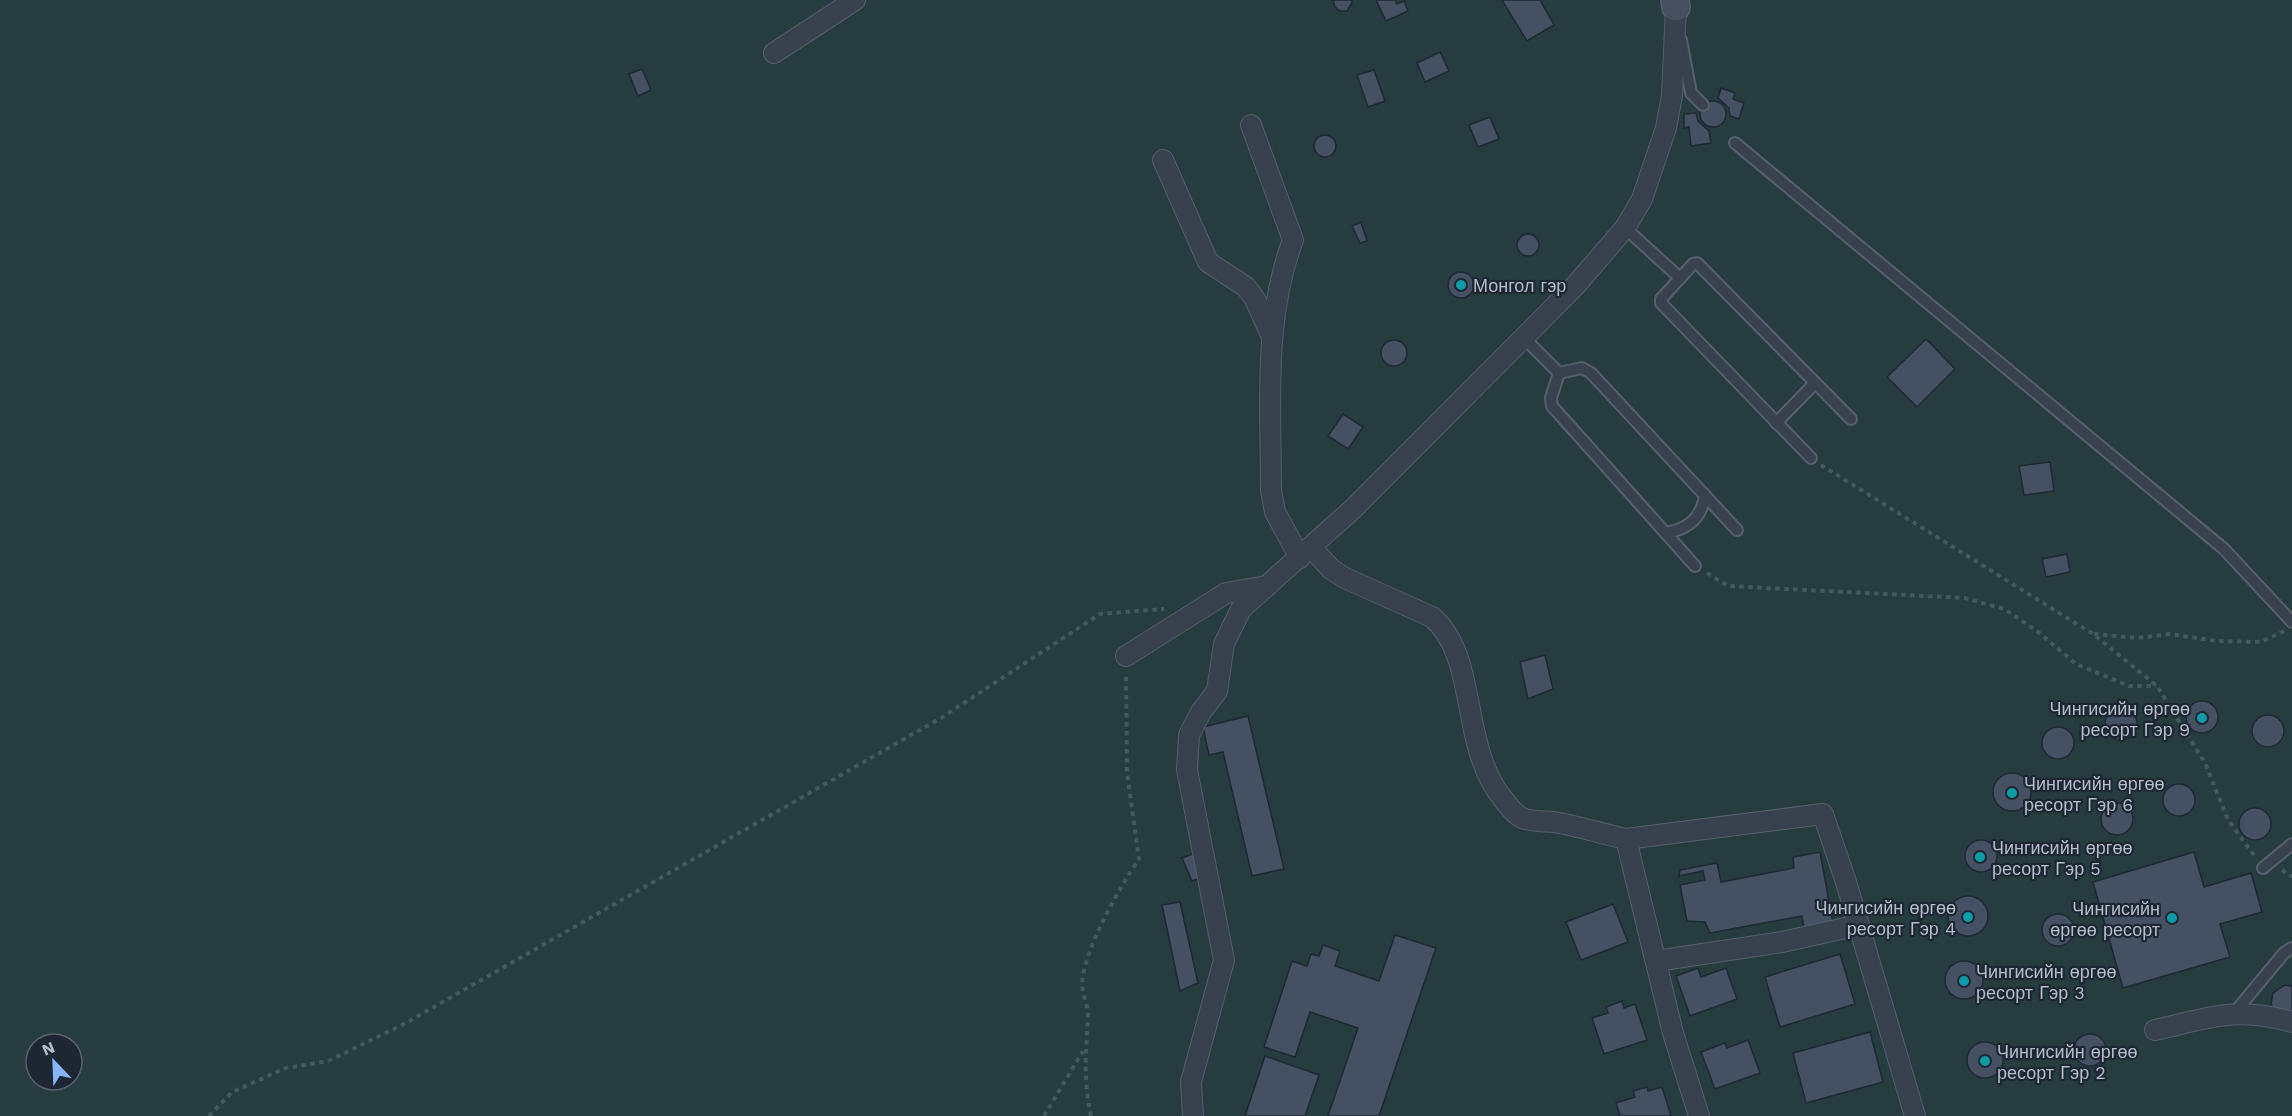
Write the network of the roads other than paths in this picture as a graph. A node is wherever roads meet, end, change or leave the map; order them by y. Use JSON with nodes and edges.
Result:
{"nodes":[{"id":1,"x":855,"y":0,"type":"edge"},
{"id":2,"x":1676,"y":4,"type":"edge"},
{"id":3,"x":774,"y":52,"type":"dead end"},
{"id":4,"x":1702,"y":105,"type":"dead end"},
{"id":5,"x":1251,"y":125,"type":"dead end"},
{"id":6,"x":1735,"y":143,"type":"dead end"},
{"id":7,"x":1163,"y":160,"type":"dead end"},
{"id":8,"x":1624,"y":228,"type":"junction"},
{"id":9,"x":1680,"y":278,"type":"junction"},
{"id":10,"x":1271,"y":335,"type":"junction"},
{"id":11,"x":1524,"y":338,"type":"junction"},
{"id":12,"x":1560,"y":373,"type":"junction"},
{"id":13,"x":1814,"y":384,"type":"junction"},
{"id":14,"x":1851,"y":419,"type":"dead end"},
{"id":15,"x":1776,"y":423,"type":"junction"},
{"id":16,"x":1811,"y":458,"type":"road end"},
{"id":17,"x":1705,"y":495,"type":"junction"},
{"id":18,"x":1737,"y":530,"type":"dead end"},
{"id":19,"x":1666,"y":533,"type":"junction"},
{"id":20,"x":1306,"y":553,"type":"junction"},
{"id":21,"x":1695,"y":566,"type":"road end"},
{"id":22,"x":1268,"y":585,"type":"junction"},
{"id":23,"x":2292,"y":622,"type":"edge"},
{"id":24,"x":1126,"y":656,"type":"road end"},
{"id":25,"x":1626,"y":839,"type":"junction"},
{"id":26,"x":2292,"y":844,"type":"edge"},
{"id":27,"x":2263,"y":868,"type":"road end"},
{"id":28,"x":1859,"y":925,"type":"junction"},
{"id":29,"x":2292,"y":948,"type":"edge"},
{"id":30,"x":1656,"y":961,"type":"junction"},
{"id":31,"x":2235,"y":1012,"type":"junction"},
{"id":32,"x":2292,"y":1022,"type":"edge"},
{"id":33,"x":2155,"y":1030,"type":"dead end"},
{"id":34,"x":1193,"y":1116,"type":"edge"},
{"id":35,"x":1699,"y":1116,"type":"edge"},
{"id":36,"x":1915,"y":1116,"type":"edge"}],
"edges":[{"from":1,"to":3,"type":"street"},
{"from":2,"to":4,"type":"lane"},
{"from":2,"to":8,"type":"street"},
{"from":5,"to":10,"type":"street"},
{"from":6,"to":23,"type":"lane"},
{"from":7,"to":10,"type":"street"},
{"from":8,"to":9,"type":"lane"},
{"from":8,"to":11,"type":"street"},
{"from":9,"to":13,"type":"lane"},
{"from":9,"to":15,"type":"lane"},
{"from":10,"to":20,"type":"street"},
{"from":11,"to":12,"type":"lane"},
{"from":11,"to":20,"type":"street"},
{"from":12,"to":17,"type":"lane"},
{"from":12,"to":19,"type":"lane"},
{"from":13,"to":14,"type":"lane"},
{"from":13,"to":15,"type":"lane"},
{"from":15,"to":16,"type":"lane"},
{"from":17,"to":18,"type":"lane"},
{"from":17,"to":19,"type":"lane"},
{"from":19,"to":21,"type":"lane"},
{"from":20,"to":22,"type":"street"},
{"from":20,"to":25,"type":"street"},
{"from":22,"to":24,"type":"street"},
{"from":22,"to":34,"type":"street"},
{"from":25,"to":28,"type":"street"},
{"from":25,"to":30,"type":"street"},
{"from":26,"to":27,"type":"lane"},
{"from":28,"to":30,"type":"street"},
{"from":28,"to":36,"type":"street"},
{"from":29,"to":31,"type":"lane"},
{"from":30,"to":35,"type":"street"},
{"from":31,"to":32,"type":"street"},
{"from":31,"to":33,"type":"street"}]}
